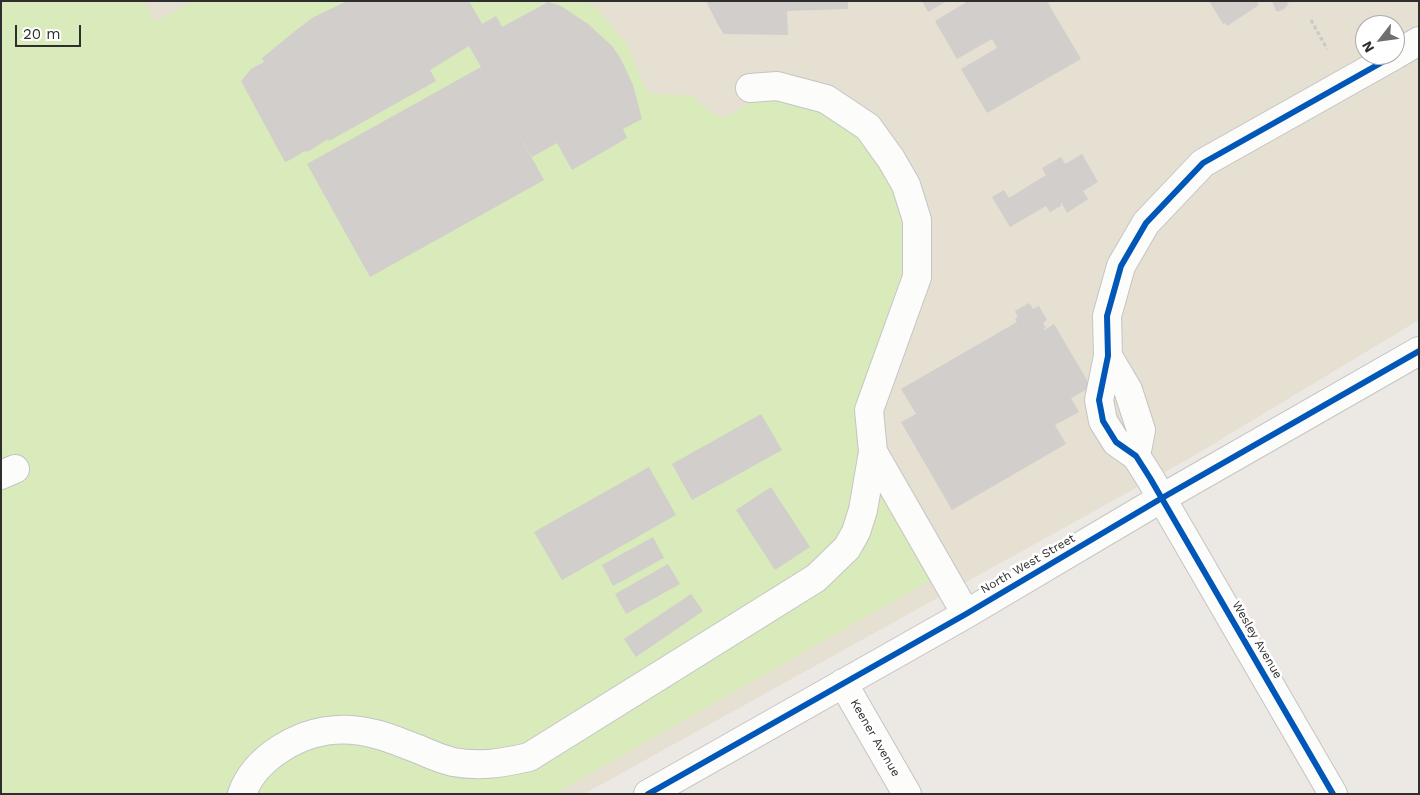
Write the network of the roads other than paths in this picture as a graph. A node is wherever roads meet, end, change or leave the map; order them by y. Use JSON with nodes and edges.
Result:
{"nodes":[{"id":1,"x":1419,"y":41,"type":"edge"},
{"id":2,"x":1405,"y":49,"type":"edge"},
{"id":3,"x":1377,"y":65,"type":"edge"},
{"id":4,"x":750,"y":88,"type":"dead end"},
{"id":5,"x":1419,"y":351,"type":"edge"},
{"id":6,"x":874,"y":452,"type":"junction"},
{"id":7,"x":1162,"y":498,"type":"junction"},
{"id":8,"x":966,"y":614,"type":"junction"},
{"id":9,"x":843,"y":683,"type":"junction"},
{"id":10,"x":242,"y":794,"type":"edge"},
{"id":11,"x":648,"y":794,"type":"edge"},
{"id":12,"x":907,"y":794,"type":"edge"},
{"id":13,"x":1333,"y":794,"type":"edge"}],
"edges":[{"from":1,"to":2,"type":"street"},
{"from":3,"to":7,"type":"street","name":"Wesley Avenue"},
{"from":4,"to":6,"type":"street"},
{"from":5,"to":7,"type":"street","name":"North West Street"},
{"from":6,"to":8,"type":"street"},
{"from":6,"to":10,"type":"street"},
{"from":7,"to":8,"type":"street","name":"North West Street"},
{"from":7,"to":13,"type":"street","name":"Wesley Avenue"},
{"from":8,"to":9,"type":"street","name":"North West Street"},
{"from":9,"to":11,"type":"street","name":"North West Street"},
{"from":9,"to":12,"type":"street","name":"Keener Avenue"}]}
